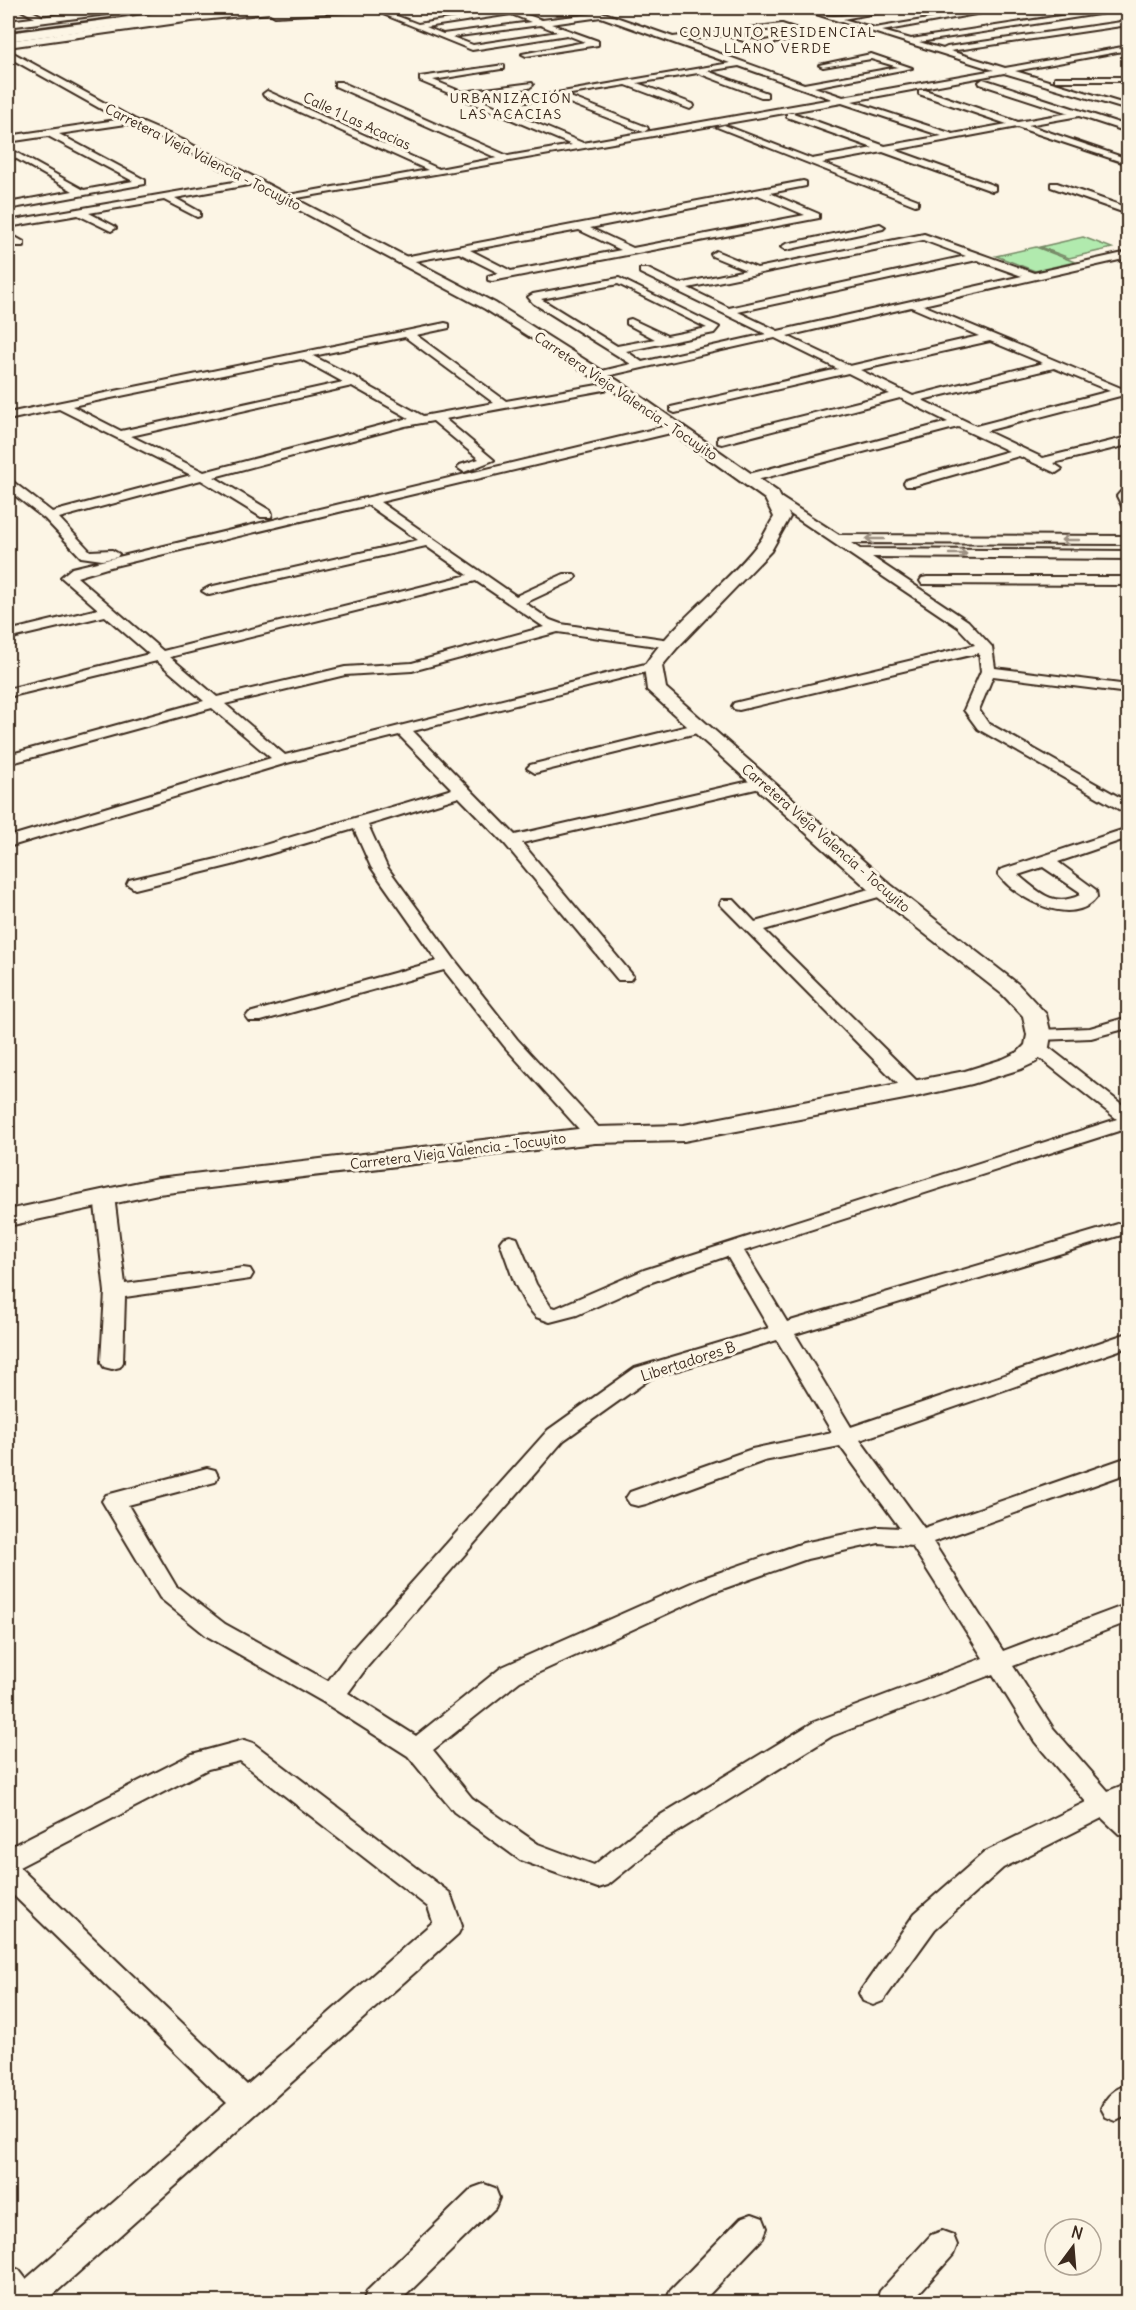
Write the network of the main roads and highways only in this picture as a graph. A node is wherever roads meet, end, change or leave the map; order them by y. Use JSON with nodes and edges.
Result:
{"nodes":[{"id":1,"x":182,"y":8,"type":"edge"},
{"id":2,"x":222,"y":8,"type":"edge"},
{"id":3,"x":8,"y":31,"type":"edge"},
{"id":4,"x":8,"y":37,"type":"edge"}],
"edges":[{"from":1,"to":3,"type":"highway"},
{"from":2,"to":4,"type":"highway"}]}
